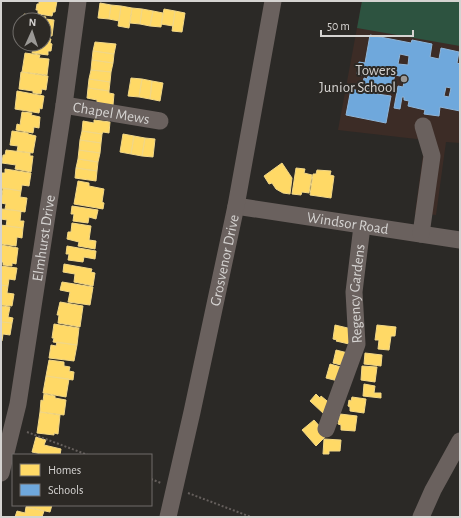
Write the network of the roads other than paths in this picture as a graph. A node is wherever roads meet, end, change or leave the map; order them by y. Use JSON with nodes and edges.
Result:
{"nodes":[{"id":1,"x":78,"y":1,"type":"edge"},
{"id":2,"x":273,"y":1,"type":"edge"},
{"id":3,"x":64,"y":105,"type":"junction"},
{"id":4,"x":160,"y":121,"type":"dead end"},
{"id":5,"x":423,"y":126,"type":"dead end"},
{"id":6,"x":236,"y":206,"type":"junction"},
{"id":7,"x":362,"y":226,"type":"junction"},
{"id":8,"x":421,"y":234,"type":"junction"},
{"id":9,"x":460,"y":240,"type":"edge"},
{"id":10,"x":326,"y":429,"type":"dead end"},
{"id":11,"x":460,"y":441,"type":"edge"},
{"id":12,"x":1,"y":473,"type":"edge"},
{"id":13,"x":168,"y":517,"type":"edge"},
{"id":14,"x":421,"y":517,"type":"edge"}],
"edges":[{"from":1,"to":3,"type":"street","name":"Elmhurst Drive"},
{"from":2,"to":6,"type":"street","name":"Grosvenor Drive"},
{"from":3,"to":4,"type":"street","name":"Chapel Mews"},
{"from":3,"to":12,"type":"street","name":"Elmhurst Drive"},
{"from":5,"to":8,"type":"street"},
{"from":6,"to":7,"type":"street","name":"Windsor Road"},
{"from":6,"to":13,"type":"street","name":"Grosvenor Drive"},
{"from":7,"to":8,"type":"street","name":"Windsor Road"},
{"from":7,"to":10,"type":"street","name":"Regency Gardens"},
{"from":8,"to":9,"type":"street","name":"Windsor Road"},
{"from":11,"to":14,"type":"street"}]}
